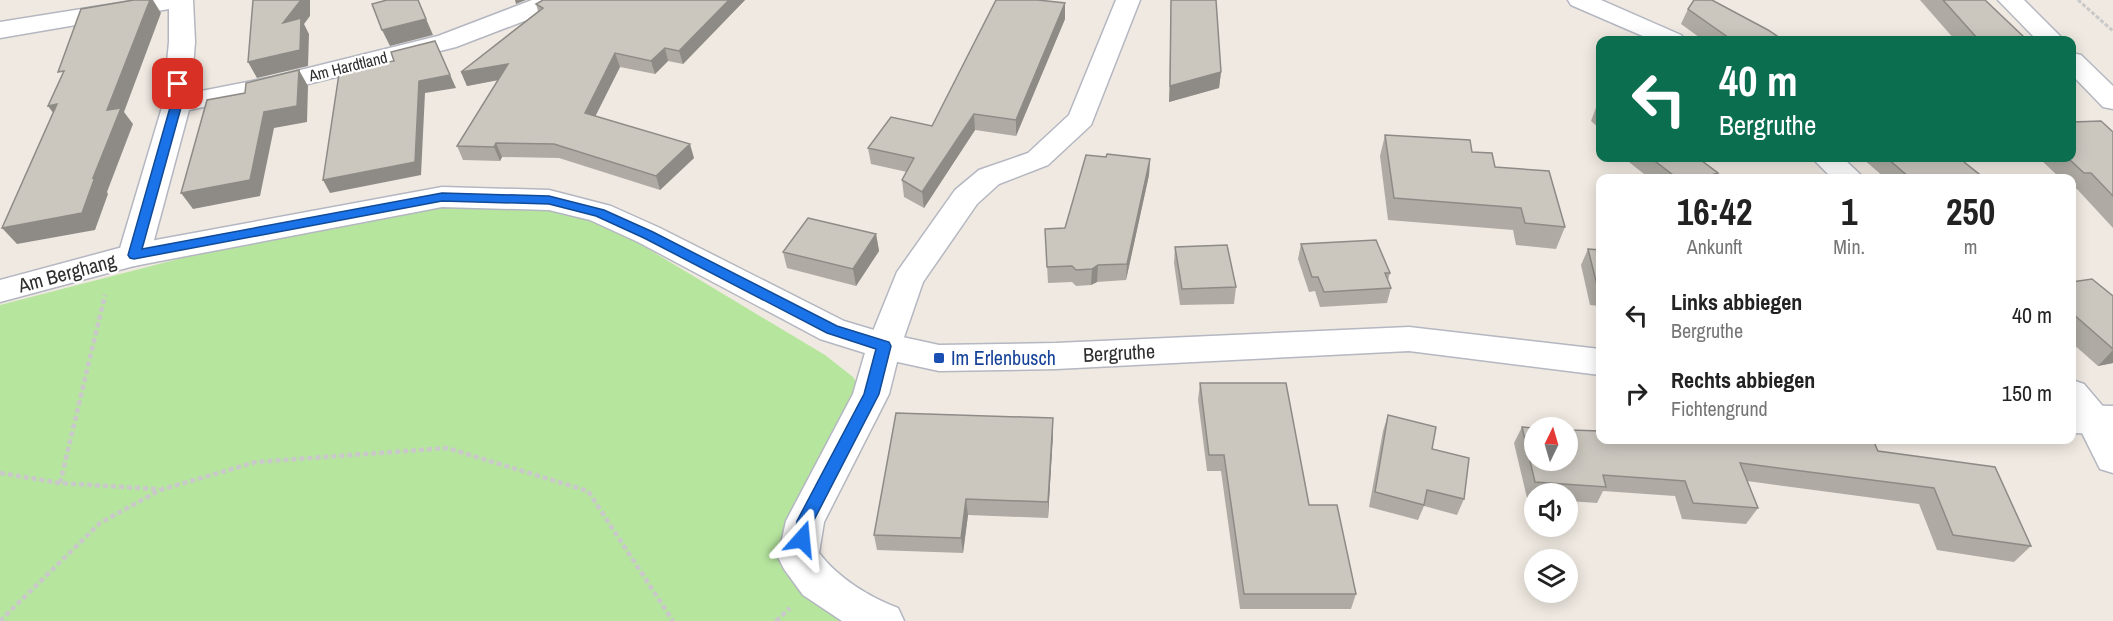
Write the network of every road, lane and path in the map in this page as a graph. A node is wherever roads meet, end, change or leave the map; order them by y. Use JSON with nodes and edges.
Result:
{"nodes":[{"id":1,"x":179,"y":0,"type":"edge"},
{"id":2,"x":549,"y":0,"type":"edge"},
{"id":3,"x":1128,"y":0,"type":"edge"},
{"id":4,"x":1580,"y":0,"type":"edge"},
{"id":5,"x":2010,"y":0,"type":"edge"},
{"id":6,"x":2078,"y":0,"type":"edge"},
{"id":7,"x":0,"y":30,"type":"edge"},
{"id":8,"x":2113,"y":31,"type":"edge"},
{"id":9,"x":1663,"y":36,"type":"edge"},
{"id":10,"x":2047,"y":36,"type":"edge"},
{"id":11,"x":2076,"y":65,"type":"edge"},
{"id":12,"x":2113,"y":101,"type":"edge"},
{"id":13,"x":177,"y":104,"type":"junction"},
{"id":14,"x":1831,"y":162,"type":"edge"},
{"id":15,"x":1844,"y":174,"type":"edge"},
{"id":16,"x":124,"y":258,"type":"junction"},
{"id":17,"x":0,"y":291,"type":"edge"},
{"id":18,"x":884,"y":346,"type":"junction"},
{"id":19,"x":1596,"y":362,"type":"edge"},
{"id":20,"x":2087,"y":414,"type":"edge"},
{"id":21,"x":2113,"y":458,"type":"edge"},
{"id":22,"x":0,"y":473,"type":"edge"},
{"id":23,"x":60,"y":483,"type":"junction"},
{"id":24,"x":160,"y":490,"type":"junction"},
{"id":25,"x":0,"y":621,"type":"edge"},
{"id":26,"x":673,"y":621,"type":"edge"},
{"id":27,"x":883,"y":621,"type":"edge"}],
"edges":[{"from":1,"to":7,"type":"street"},
{"from":1,"to":13,"type":"street"},
{"from":2,"to":13,"type":"street","name":"Am Hardtland"},
{"from":3,"to":18,"type":"street"},
{"from":4,"to":9,"type":"street"},
{"from":5,"to":10,"type":"street"},
{"from":6,"to":8,"type":"path"},
{"from":11,"to":12,"type":"street"},
{"from":13,"to":16,"type":"street"},
{"from":14,"to":15,"type":"street"},
{"from":16,"to":17,"type":"street","name":"Am Berghang"},
{"from":16,"to":18,"type":"street","name":"Bergruthe"},
{"from":16,"to":23,"type":"path"},
{"from":18,"to":19,"type":"street","name":"Bergruthe"},
{"from":18,"to":27,"type":"street"},
{"from":20,"to":21,"type":"street"},
{"from":22,"to":23,"type":"path"},
{"from":23,"to":24,"type":"path"},
{"from":24,"to":25,"type":"path"},
{"from":24,"to":26,"type":"path"}]}
